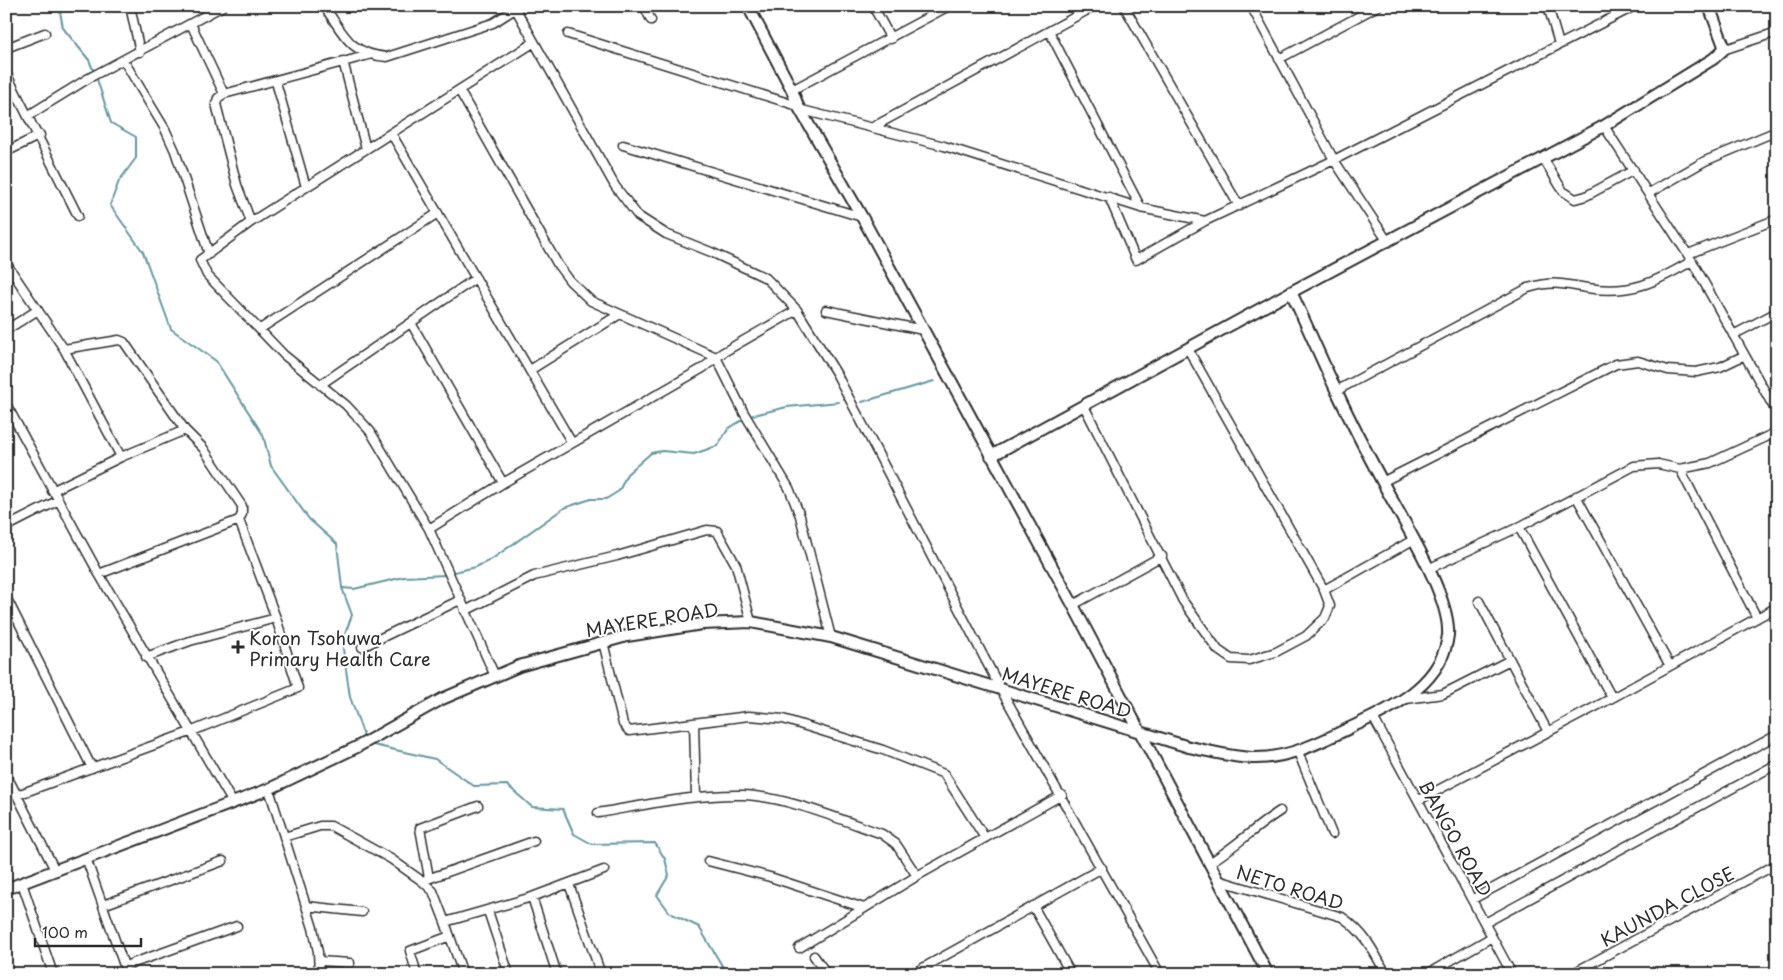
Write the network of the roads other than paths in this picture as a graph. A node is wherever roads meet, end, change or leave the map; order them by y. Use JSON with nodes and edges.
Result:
{"nodes":[{"id":1,"x":130,"y":6,"type":"edge"},
{"id":2,"x":223,"y":6,"type":"edge"},
{"id":3,"x":324,"y":6,"type":"edge"},
{"id":4,"x":644,"y":6,"type":"edge"},
{"id":5,"x":748,"y":6,"type":"edge"},
{"id":6,"x":873,"y":6,"type":"edge"},
{"id":7,"x":948,"y":6,"type":"edge"},
{"id":8,"x":1095,"y":6,"type":"edge"},
{"id":9,"x":1124,"y":6,"type":"edge"},
{"id":10,"x":1251,"y":6,"type":"edge"},
{"id":11,"x":1378,"y":6,"type":"edge"},
{"id":12,"x":1548,"y":6,"type":"edge"},
{"id":13,"x":1709,"y":6,"type":"edge"},
{"id":14,"x":515,"y":8,"type":"edge"},
{"id":15,"x":1630,"y":8,"type":"edge"},
{"id":16,"x":651,"y":20,"type":"dead end"},
{"id":17,"x":190,"y":24,"type":"junction"},
{"id":18,"x":1049,"y":31,"type":"junction"},
{"id":19,"x":1777,"y":32,"type":"edge"},
{"id":20,"x":45,"y":33,"type":"dead end"},
{"id":21,"x":568,"y":34,"type":"dead end"},
{"id":22,"x":890,"y":39,"type":"junction"},
{"id":23,"x":534,"y":43,"type":"junction"},
{"id":24,"x":1559,"y":44,"type":"junction"},
{"id":25,"x":6,"y":48,"type":"edge"},
{"id":26,"x":356,"y":50,"type":"junction"},
{"id":27,"x":1723,"y":50,"type":"junction"},
{"id":28,"x":140,"y":52,"type":"junction"},
{"id":29,"x":369,"y":55,"type":"junction"},
{"id":30,"x":1279,"y":59,"type":"junction"},
{"id":31,"x":346,"y":60,"type":"junction"},
{"id":32,"x":124,"y":61,"type":"junction"},
{"id":33,"x":7,"y":74,"type":"edge"},
{"id":34,"x":276,"y":82,"type":"junction"},
{"id":35,"x":459,"y":90,"type":"junction"},
{"id":36,"x":792,"y":90,"type":"junction"},
{"id":37,"x":224,"y":94,"type":"junction"},
{"id":38,"x":800,"y":108,"type":"junction"},
{"id":39,"x":29,"y":115,"type":"junction"},
{"id":40,"x":1604,"y":126,"type":"junction"},
{"id":41,"x":873,"y":127,"type":"junction"},
{"id":42,"x":1777,"y":131,"type":"edge"},
{"id":43,"x":391,"y":133,"type":"junction"},
{"id":44,"x":40,"y":135,"type":"junction"},
{"id":45,"x":623,"y":145,"type":"dead end"},
{"id":46,"x":366,"y":149,"type":"junction"},
{"id":47,"x":6,"y":152,"type":"edge"},
{"id":48,"x":1543,"y":158,"type":"junction"},
{"id":49,"x":1334,"y":160,"type":"junction"},
{"id":50,"x":1634,"y":170,"type":"junction"},
{"id":51,"x":306,"y":187,"type":"junction"},
{"id":52,"x":1649,"y":193,"type":"junction"},
{"id":53,"x":1109,"y":197,"type":"junction"},
{"id":54,"x":1239,"y":206,"type":"junction"},
{"id":55,"x":1141,"y":208,"type":"junction"},
{"id":56,"x":438,"y":213,"type":"junction"},
{"id":57,"x":78,"y":216,"type":"dead end"},
{"id":58,"x":862,"y":218,"type":"junction"},
{"id":59,"x":1777,"y":218,"type":"edge"},
{"id":60,"x":1205,"y":221,"type":"junction"},
{"id":61,"x":252,"y":222,"type":"junction"},
{"id":62,"x":1388,"y":242,"type":"junction"},
{"id":63,"x":209,"y":254,"type":"junction"},
{"id":64,"x":1690,"y":257,"type":"junction"},
{"id":65,"x":6,"y":264,"type":"edge"},
{"id":66,"x":476,"y":278,"type":"junction"},
{"id":67,"x":1291,"y":292,"type":"junction"},
{"id":68,"x":38,"y":310,"type":"junction"},
{"id":69,"x":797,"y":310,"type":"junction"},
{"id":70,"x":826,"y":310,"type":"dead end"},
{"id":71,"x":1777,"y":312,"type":"edge"},
{"id":72,"x":620,"y":314,"type":"junction"},
{"id":73,"x":411,"y":323,"type":"junction"},
{"id":74,"x":260,"y":329,"type":"junction"},
{"id":75,"x":6,"y":330,"type":"edge"},
{"id":76,"x":923,"y":330,"type":"junction"},
{"id":77,"x":1733,"y":335,"type":"junction"},
{"id":78,"x":64,"y":349,"type":"junction"},
{"id":79,"x":1188,"y":349,"type":"junction"},
{"id":80,"x":1743,"y":356,"type":"junction"},
{"id":81,"x":716,"y":357,"type":"junction"},
{"id":82,"x":530,"y":370,"type":"junction"},
{"id":83,"x":320,"y":385,"type":"junction"},
{"id":84,"x":1336,"y":391,"type":"junction"},
{"id":85,"x":1774,"y":397,"type":"edge"},
{"id":86,"x":6,"y":404,"type":"edge"},
{"id":87,"x":1084,"y":406,"type":"junction"},
{"id":88,"x":1777,"y":413,"type":"edge"},
{"id":89,"x":185,"y":430,"type":"junction"},
{"id":90,"x":1777,"y":432,"type":"edge"},
{"id":91,"x":572,"y":443,"type":"junction"},
{"id":92,"x":991,"y":456,"type":"junction"},
{"id":93,"x":121,"y":457,"type":"junction"},
{"id":94,"x":1680,"y":469,"type":"junction"},
{"id":95,"x":1382,"y":482,"type":"junction"},
{"id":96,"x":503,"y":483,"type":"junction"},
{"id":97,"x":52,"y":491,"type":"junction"},
{"id":98,"x":1576,"y":496,"type":"junction"},
{"id":99,"x":57,"y":500,"type":"junction"},
{"id":100,"x":239,"y":520,"type":"junction"},
{"id":101,"x":6,"y":527,"type":"edge"},
{"id":102,"x":1519,"y":527,"type":"junction"},
{"id":103,"x":429,"y":529,"type":"junction"},
{"id":104,"x":1413,"y":540,"type":"junction"},
{"id":105,"x":1162,"y":556,"type":"junction"},
{"id":106,"x":1428,"y":570,"type":"junction"},
{"id":107,"x":99,"y":574,"type":"junction"},
{"id":108,"x":1324,"y":590,"type":"junction"},
{"id":109,"x":6,"y":597,"type":"edge"},
{"id":110,"x":460,"y":600,"type":"junction"},
{"id":111,"x":1479,"y":601,"type":"dead end"},
{"id":112,"x":1073,"y":605,"type":"junction"},
{"id":113,"x":1777,"y":607,"type":"edge"},
{"id":114,"x":465,"y":611,"type":"junction"},
{"id":115,"x":276,"y":618,"type":"junction"},
{"id":116,"x":1757,"y":618,"type":"junction"},
{"id":117,"x":751,"y":622,"type":"junction"},
{"id":118,"x":831,"y":637,"type":"junction"},
{"id":119,"x":603,"y":642,"type":"junction"},
{"id":120,"x":362,"y":647,"type":"dead end"},
{"id":121,"x":146,"y":657,"type":"junction"},
{"id":122,"x":1510,"y":660,"type":"junction"},
{"id":123,"x":1670,"y":666,"type":"junction"},
{"id":124,"x":495,"y":676,"type":"junction"},
{"id":125,"x":1000,"y":688,"type":"junction"},
{"id":126,"x":1612,"y":698,"type":"junction"},
{"id":127,"x":1406,"y":699,"type":"junction"},
{"id":128,"x":1373,"y":717,"type":"junction"},
{"id":129,"x":694,"y":723,"type":"junction"},
{"id":130,"x":190,"y":732,"type":"junction"},
{"id":131,"x":1139,"y":732,"type":"junction"},
{"id":132,"x":1548,"y":732,"type":"junction"},
{"id":133,"x":1777,"y":735,"type":"edge"},
{"id":134,"x":1298,"y":752,"type":"junction"},
{"id":135,"x":1777,"y":764,"type":"edge"},
{"id":136,"x":92,"y":768,"type":"junction"},
{"id":137,"x":6,"y":774,"type":"edge"},
{"id":138,"x":269,"y":789,"type":"junction"},
{"id":139,"x":17,"y":795,"type":"junction"},
{"id":140,"x":1062,"y":795,"type":"junction"},
{"id":141,"x":696,"y":797,"type":"junction"},
{"id":142,"x":1419,"y":800,"type":"junction"},
{"id":143,"x":232,"y":803,"type":"junction"},
{"id":144,"x":478,"y":806,"type":"dead end"},
{"id":145,"x":1280,"y":811,"type":"dead end"},
{"id":146,"x":598,"y":813,"type":"dead end"},
{"id":147,"x":1332,"y":834,"type":"dead end"},
{"id":148,"x":284,"y":837,"type":"junction"},
{"id":149,"x":985,"y":838,"type":"junction"},
{"id":150,"x":534,"y":841,"type":"dead end"},
{"id":151,"x":86,"y":858,"type":"junction"},
{"id":152,"x":223,"y":861,"type":"dead end"},
{"id":153,"x":708,"y":861,"type":"dead end"},
{"id":154,"x":1209,"y":863,"type":"junction"},
{"id":155,"x":1777,"y":864,"type":"edge"},
{"id":156,"x":1102,"y":868,"type":"junction"},
{"id":157,"x":55,"y":870,"type":"junction"},
{"id":158,"x":604,"y":870,"type":"dead end"},
{"id":159,"x":917,"y":876,"type":"junction"},
{"id":160,"x":425,"y":879,"type":"junction"},
{"id":161,"x":1218,"y":880,"type":"junction"},
{"id":162,"x":22,"y":883,"type":"junction"},
{"id":163,"x":569,"y":884,"type":"junction"},
{"id":164,"x":6,"y":889,"type":"edge"},
{"id":165,"x":532,"y":896,"type":"junction"},
{"id":166,"x":1473,"y":899,"type":"junction"},
{"id":167,"x":103,"y":905,"type":"junction"},
{"id":168,"x":306,"y":906,"type":"junction"},
{"id":169,"x":1034,"y":906,"type":"junction"},
{"id":170,"x":864,"y":908,"type":"junction"},
{"id":171,"x":488,"y":911,"type":"junction"},
{"id":172,"x":362,"y":912,"type":"dead end"},
{"id":173,"x":446,"y":922,"type":"junction"},
{"id":174,"x":1485,"y":923,"type":"junction"},
{"id":175,"x":237,"y":926,"type":"dead end"},
{"id":176,"x":450,"y":936,"type":"junction"},
{"id":177,"x":1492,"y":937,"type":"junction"},
{"id":178,"x":799,"y":948,"type":"dead end"},
{"id":179,"x":814,"y":956,"type":"dead end"},
{"id":180,"x":319,"y":961,"type":"junction"},
{"id":181,"x":350,"y":963,"type":"dead end"},
{"id":182,"x":126,"y":970,"type":"edge"},
{"id":183,"x":53,"y":974,"type":"edge"},
{"id":184,"x":319,"y":974,"type":"edge"},
{"id":185,"x":416,"y":974,"type":"edge"},
{"id":186,"x":463,"y":974,"type":"edge"},
{"id":187,"x":509,"y":974,"type":"edge"},
{"id":188,"x":557,"y":974,"type":"edge"},
{"id":189,"x":601,"y":974,"type":"edge"},
{"id":190,"x":827,"y":974,"type":"edge"},
{"id":191,"x":912,"y":974,"type":"edge"},
{"id":192,"x":1071,"y":974,"type":"edge"},
{"id":193,"x":1160,"y":974,"type":"edge"},
{"id":194,"x":1268,"y":974,"type":"edge"},
{"id":195,"x":1386,"y":974,"type":"edge"},
{"id":196,"x":1428,"y":974,"type":"edge"},
{"id":197,"x":1512,"y":974,"type":"edge"},
{"id":198,"x":1571,"y":974,"type":"edge"}],
"edges":[{"from":1,"to":28,"type":"street"},
{"from":2,"to":17,"type":"street"},
{"from":3,"to":26,"type":"street"},
{"from":4,"to":16,"type":"street"},
{"from":5,"to":36,"type":"street"},
{"from":6,"to":22,"type":"street"},
{"from":7,"to":22,"type":"street"},
{"from":8,"to":18,"type":"street"},
{"from":9,"to":54,"type":"street"},
{"from":10,"to":30,"type":"street"},
{"from":11,"to":30,"type":"street"},
{"from":12,"to":24,"type":"street"},
{"from":13,"to":27,"type":"street"},
{"from":14,"to":23,"type":"street"},
{"from":14,"to":29,"type":"street"},
{"from":15,"to":24,"type":"street"},
{"from":17,"to":28,"type":"street"},
{"from":17,"to":37,"type":"street"},
{"from":18,"to":41,"type":"street"},
{"from":18,"to":55,"type":"street"},
{"from":19,"to":27,"type":"street"},
{"from":20,"to":25,"type":"street"},
{"from":21,"to":38,"type":"street"},
{"from":22,"to":36,"type":"street"},
{"from":23,"to":35,"type":"street"},
{"from":23,"to":69,"type":"street"},
{"from":24,"to":49,"type":"street"},
{"from":26,"to":29,"type":"street"},
{"from":26,"to":31,"type":"street"},
{"from":27,"to":40,"type":"street"},
{"from":28,"to":32,"type":"street"},
{"from":29,"to":31,"type":"street"},
{"from":30,"to":49,"type":"street"},
{"from":31,"to":34,"type":"street"},
{"from":31,"to":46,"type":"street"},
{"from":32,"to":39,"type":"street"},
{"from":32,"to":63,"type":"street"},
{"from":33,"to":39,"type":"street"},
{"from":34,"to":37,"type":"street"},
{"from":34,"to":51,"type":"street"},
{"from":35,"to":43,"type":"street"},
{"from":35,"to":72,"type":"street"},
{"from":36,"to":38,"type":"street"},
{"from":37,"to":61,"type":"street"},
{"from":38,"to":41,"type":"street"},
{"from":38,"to":58,"type":"street"},
{"from":39,"to":44,"type":"street"},
{"from":40,"to":48,"type":"street"},
{"from":40,"to":50,"type":"street"},
{"from":41,"to":53,"type":"street"},
{"from":42,"to":52,"type":"street"},
{"from":43,"to":46,"type":"street"},
{"from":43,"to":56,"type":"street"},
{"from":44,"to":47,"type":"street"},
{"from":44,"to":57,"type":"street"},
{"from":45,"to":58,"type":"street"},
{"from":46,"to":51,"type":"street"},
{"from":48,"to":50,"type":"street"},
{"from":48,"to":62,"type":"street"},
{"from":49,"to":54,"type":"street"},
{"from":49,"to":62,"type":"street"},
{"from":50,"to":52,"type":"street"},
{"from":51,"to":61,"type":"street"},
{"from":52,"to":64,"type":"street"},
{"from":53,"to":55,"type":"street"},
{"from":53,"to":60,"type":"street"},
{"from":54,"to":60,"type":"street"},
{"from":55,"to":60,"type":"street"},
{"from":56,"to":66,"type":"street"},
{"from":56,"to":74,"type":"street"},
{"from":58,"to":76,"type":"street"},
{"from":59,"to":64,"type":"street"},
{"from":61,"to":63,"type":"street"},
{"from":62,"to":67,"type":"street"},
{"from":63,"to":74,"type":"street"},
{"from":64,"to":77,"type":"street"},
{"from":64,"to":84,"type":"street"},
{"from":65,"to":68,"type":"street"},
{"from":66,"to":73,"type":"street"},
{"from":66,"to":82,"type":"street"},
{"from":67,"to":79,"type":"street"},
{"from":67,"to":84,"type":"street","name":"MAYERE ROAD"},
{"from":68,"to":75,"type":"street"},
{"from":68,"to":78,"type":"street"},
{"from":69,"to":81,"type":"street"},
{"from":69,"to":125,"type":"street"},
{"from":70,"to":76,"type":"street"},
{"from":71,"to":77,"type":"street"},
{"from":72,"to":81,"type":"street"},
{"from":72,"to":82,"type":"street"},
{"from":73,"to":83,"type":"street"},
{"from":73,"to":96,"type":"street"},
{"from":74,"to":83,"type":"street"},
{"from":76,"to":92,"type":"street"},
{"from":77,"to":80,"type":"street"},
{"from":78,"to":89,"type":"street"},
{"from":78,"to":93,"type":"street"},
{"from":79,"to":87,"type":"street"},
{"from":79,"to":108,"type":"street"},
{"from":80,"to":85,"type":"street"},
{"from":80,"to":95,"type":"street"},
{"from":81,"to":91,"type":"street"},
{"from":81,"to":118,"type":"street"},
{"from":82,"to":91,"type":"street"},
{"from":83,"to":103,"type":"street"},
{"from":84,"to":95,"type":"street","name":"MAYERE ROAD"},
{"from":85,"to":88,"type":"street"},
{"from":86,"to":97,"type":"street"},
{"from":87,"to":92,"type":"street"},
{"from":87,"to":105,"type":"street"},
{"from":89,"to":93,"type":"street"},
{"from":89,"to":100,"type":"street"},
{"from":90,"to":94,"type":"street"},
{"from":91,"to":96,"type":"street"},
{"from":92,"to":112,"type":"street"},
{"from":93,"to":97,"type":"street"},
{"from":94,"to":98,"type":"street"},
{"from":94,"to":116,"type":"street"},
{"from":95,"to":104,"type":"street","name":"MAYERE ROAD"},
{"from":96,"to":103,"type":"street"},
{"from":97,"to":99,"type":"street"},
{"from":98,"to":102,"type":"street"},
{"from":98,"to":123,"type":"street"},
{"from":99,"to":101,"type":"street"},
{"from":99,"to":107,"type":"street"},
{"from":100,"to":107,"type":"street"},
{"from":100,"to":115,"type":"street"},
{"from":102,"to":106,"type":"street"},
{"from":102,"to":126,"type":"street"},
{"from":103,"to":110,"type":"street"},
{"from":104,"to":106,"type":"street","name":"MAYERE ROAD"},
{"from":104,"to":108,"type":"street"},
{"from":105,"to":108,"type":"street"},
{"from":105,"to":112,"type":"street"},
{"from":106,"to":127,"type":"street","name":"MAYERE ROAD"},
{"from":107,"to":121,"type":"street"},
{"from":109,"to":136,"type":"street"},
{"from":110,"to":114,"type":"street"},
{"from":110,"to":120,"type":"street"},
{"from":111,"to":122,"type":"street"},
{"from":112,"to":131,"type":"street"},
{"from":113,"to":116,"type":"street"},
{"from":114,"to":117,"type":"street"},
{"from":114,"to":124,"type":"street"},
{"from":115,"to":121,"type":"street"},
{"from":115,"to":130,"type":"street"},
{"from":116,"to":123,"type":"street"},
{"from":117,"to":118,"type":"street","name":"MAYERE ROAD"},
{"from":117,"to":119,"type":"street","name":"MAYERE ROAD"},
{"from":118,"to":125,"type":"street","name":"MAYERE ROAD"},
{"from":119,"to":124,"type":"street","name":"MAYERE ROAD"},
{"from":119,"to":129,"type":"street"},
{"from":121,"to":130,"type":"street"},
{"from":122,"to":127,"type":"street"},
{"from":122,"to":132,"type":"street"},
{"from":123,"to":126,"type":"street"},
{"from":124,"to":138,"type":"street","name":"MAYERE ROAD"},
{"from":125,"to":131,"type":"street","name":"MAYERE ROAD"},
{"from":125,"to":140,"type":"street"},
{"from":126,"to":132,"type":"street"},
{"from":127,"to":128,"type":"street","name":"MAYERE ROAD"},
{"from":128,"to":134,"type":"street","name":"MAYERE ROAD"},
{"from":128,"to":142,"type":"street","name":"BANGO ROAD"},
{"from":129,"to":141,"type":"street"},
{"from":129,"to":149,"type":"street"},
{"from":130,"to":136,"type":"street"},
{"from":130,"to":143,"type":"street"},
{"from":131,"to":134,"type":"street","name":"MAYERE ROAD"},
{"from":131,"to":154,"type":"street"},
{"from":132,"to":142,"type":"street"},
{"from":133,"to":166,"type":"street"},
{"from":134,"to":147,"type":"street"},
{"from":135,"to":174,"type":"street"},
{"from":136,"to":139,"type":"street"},
{"from":137,"to":139,"type":"street"},
{"from":138,"to":143,"type":"street","name":"MAYERE ROAD"},
{"from":138,"to":148,"type":"street"},
{"from":139,"to":157,"type":"street"},
{"from":140,"to":149,"type":"street"},
{"from":140,"to":156,"type":"street"},
{"from":141,"to":146,"type":"street"},
{"from":141,"to":159,"type":"street"},
{"from":142,"to":166,"type":"street","name":"BANGO ROAD"},
{"from":143,"to":151,"type":"street","name":"MAYERE ROAD"},
{"from":144,"to":160,"type":"street"},
{"from":145,"to":154,"type":"street"},
{"from":148,"to":160,"type":"street"},
{"from":148,"to":168,"type":"street"},
{"from":149,"to":159,"type":"street"},
{"from":150,"to":160,"type":"street"},
{"from":151,"to":157,"type":"street","name":"MAYERE ROAD"},
{"from":151,"to":167,"type":"street"},
{"from":152,"to":167,"type":"street"},
{"from":153,"to":170,"type":"street"},
{"from":154,"to":161,"type":"street"},
{"from":155,"to":198,"type":"street","name":"KAUNDA CLOSE"},
{"from":156,"to":169,"type":"street"},
{"from":156,"to":193,"type":"street"},
{"from":157,"to":162,"type":"street","name":"MAYERE ROAD"},
{"from":158,"to":163,"type":"street"},
{"from":159,"to":170,"type":"street"},
{"from":160,"to":173,"type":"street"},
{"from":161,"to":194,"type":"street"},
{"from":161,"to":195,"type":"street","name":"NETO ROAD"},
{"from":162,"to":164,"type":"street","name":"MAYERE ROAD"},
{"from":162,"to":183,"type":"street"},
{"from":163,"to":165,"type":"street"},
{"from":163,"to":189,"type":"street"},
{"from":165,"to":171,"type":"street"},
{"from":165,"to":188,"type":"street"},
{"from":166,"to":174,"type":"street","name":"BANGO ROAD"},
{"from":167,"to":182,"type":"street"},
{"from":168,"to":172,"type":"street"},
{"from":168,"to":180,"type":"street"},
{"from":169,"to":191,"type":"street"},
{"from":169,"to":192,"type":"street"},
{"from":170,"to":178,"type":"street"},
{"from":171,"to":173,"type":"street"},
{"from":171,"to":187,"type":"street"},
{"from":173,"to":176,"type":"street"},
{"from":174,"to":177,"type":"street","name":"BANGO ROAD"},
{"from":175,"to":182,"type":"street"},
{"from":176,"to":185,"type":"street"},
{"from":176,"to":186,"type":"street"},
{"from":177,"to":196,"type":"street"},
{"from":177,"to":197,"type":"street","name":"BANGO ROAD"},
{"from":179,"to":190,"type":"street"},
{"from":180,"to":181,"type":"street"},
{"from":180,"to":184,"type":"street"}]}
